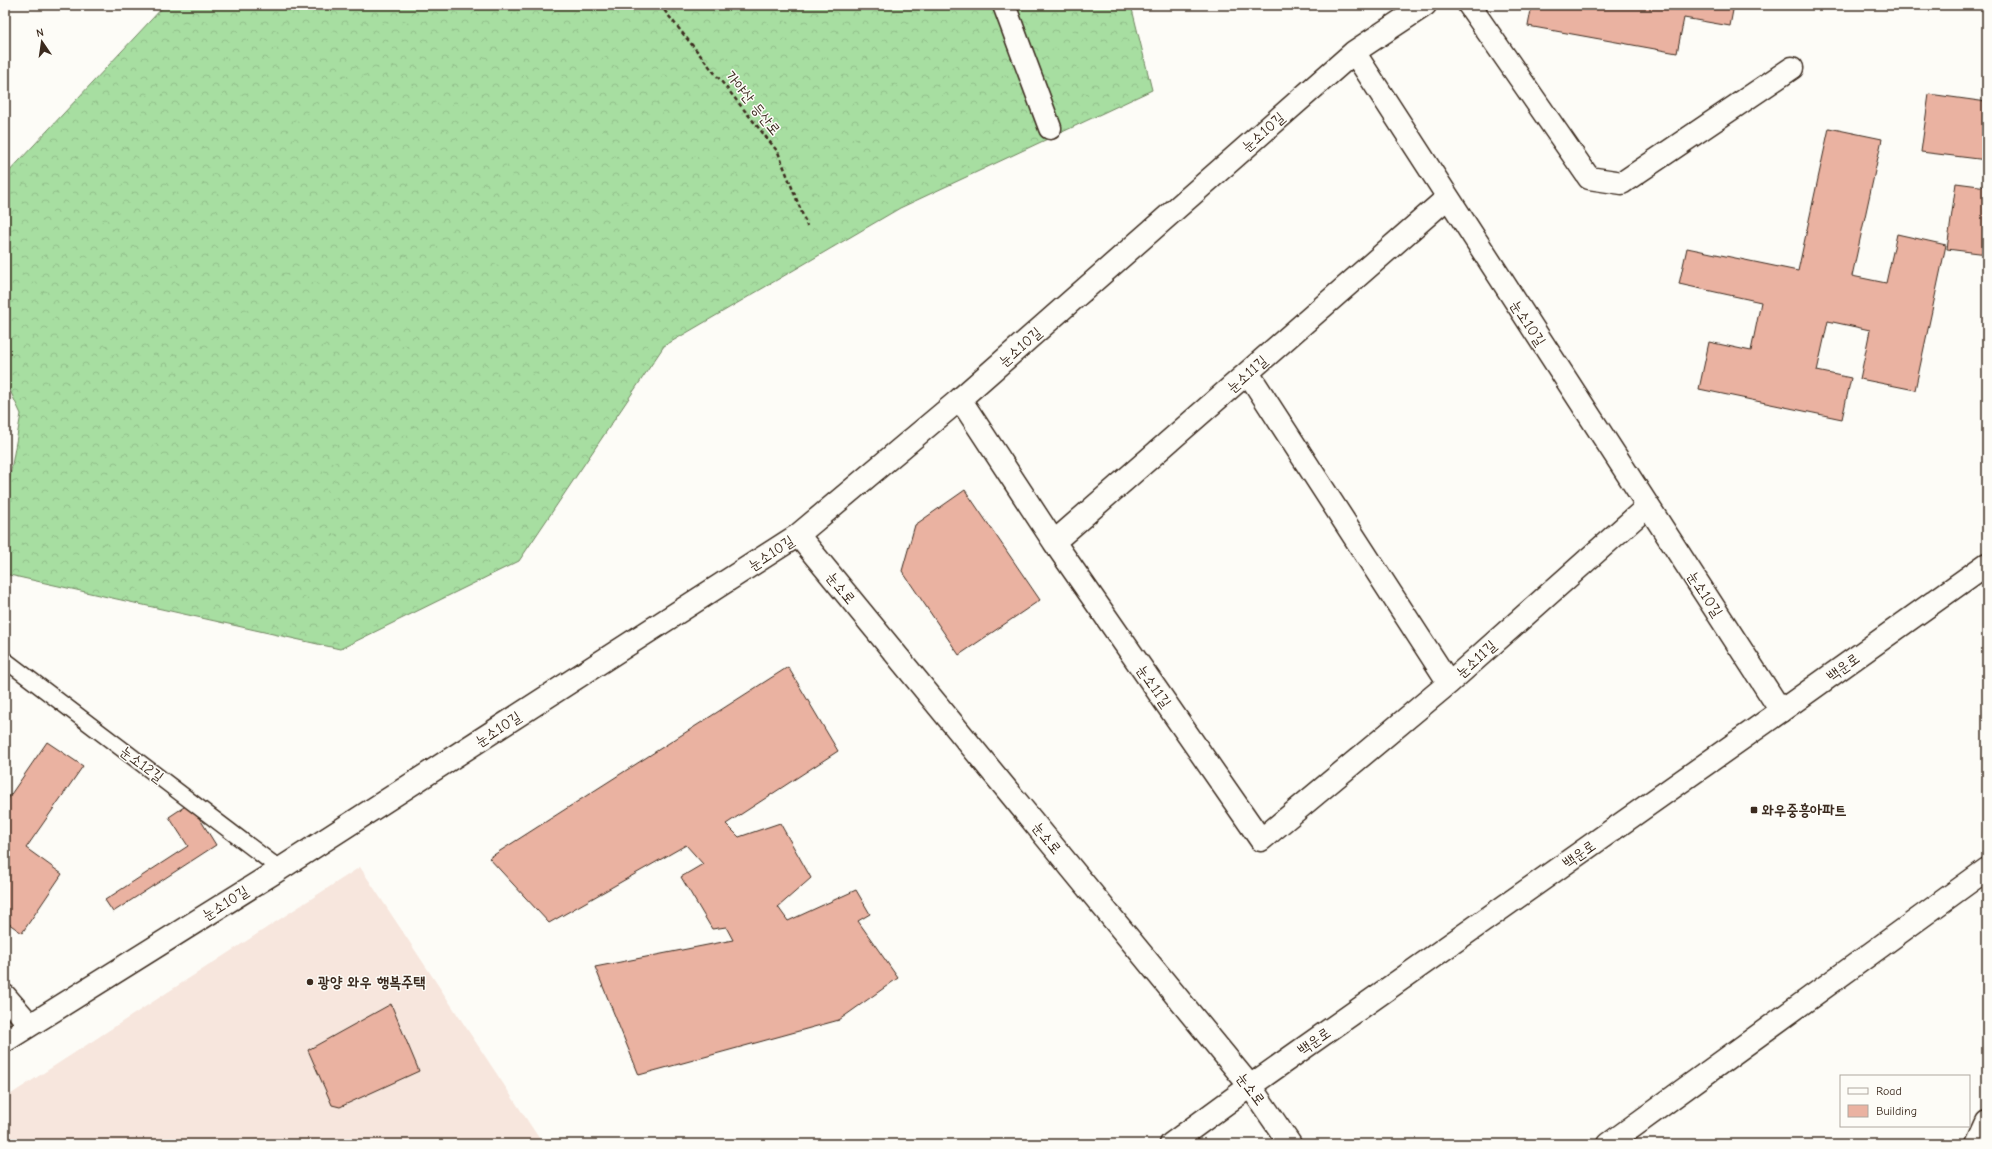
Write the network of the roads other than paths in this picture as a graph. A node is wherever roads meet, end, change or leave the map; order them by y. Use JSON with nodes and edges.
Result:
{"nodes":[{"id":1,"x":1004,"y":5,"type":"edge"},
{"id":2,"x":1425,"y":5,"type":"edge"},
{"id":3,"x":1469,"y":5,"type":"edge"},
{"id":4,"x":1354,"y":52,"type":"junction"},
{"id":5,"x":1792,"y":68,"type":"dead end"},
{"id":6,"x":1050,"y":128,"type":"dead end"},
{"id":7,"x":1447,"y":198,"type":"junction"},
{"id":8,"x":1248,"y":374,"type":"junction"},
{"id":9,"x":960,"y":399,"type":"junction"},
{"id":10,"x":1648,"y":506,"type":"junction"},
{"id":11,"x":798,"y":535,"type":"junction"},
{"id":12,"x":1054,"y":542,"type":"junction"},
{"id":13,"x":1987,"y":564,"type":"edge"},
{"id":14,"x":5,"y":660,"type":"edge"},
{"id":15,"x":1449,"y":683,"type":"junction"},
{"id":16,"x":1781,"y":711,"type":"junction"},
{"id":17,"x":280,"y":869,"type":"junction"},
{"id":18,"x":1987,"y":869,"type":"edge"},
{"id":19,"x":5,"y":996,"type":"edge"},
{"id":20,"x":30,"y":1025,"type":"junction"},
{"id":21,"x":5,"y":1041,"type":"edge"},
{"id":22,"x":1250,"y":1086,"type":"junction"},
{"id":23,"x":1987,"y":1122,"type":"edge"},
{"id":24,"x":1171,"y":1144,"type":"edge"},
{"id":25,"x":1290,"y":1144,"type":"edge"},
{"id":26,"x":1609,"y":1144,"type":"edge"},
{"id":27,"x":1977,"y":1144,"type":"edge"}],
"edges":[{"from":1,"to":6,"type":"street"},
{"from":2,"to":4,"type":"street"},
{"from":3,"to":5,"type":"street"},
{"from":4,"to":7,"type":"street","name":"눈소10길"},
{"from":4,"to":9,"type":"street","name":"눈소10길"},
{"from":7,"to":8,"type":"street","name":"눈소11길"},
{"from":7,"to":10,"type":"street","name":"눈소10길"},
{"from":8,"to":12,"type":"street","name":"눈소11길"},
{"from":8,"to":15,"type":"street"},
{"from":9,"to":11,"type":"street","name":"눈소10길"},
{"from":9,"to":12,"type":"street"},
{"from":10,"to":15,"type":"street","name":"눈소11길"},
{"from":10,"to":16,"type":"street","name":"눈소10길"},
{"from":11,"to":17,"type":"street","name":"눈소10길"},
{"from":11,"to":22,"type":"street","name":"눈소로"},
{"from":12,"to":15,"type":"street","name":"눈소11길"},
{"from":13,"to":16,"type":"street","name":"백운로"},
{"from":14,"to":17,"type":"lane","name":"눈소12길"},
{"from":16,"to":22,"type":"street","name":"백운로"},
{"from":17,"to":20,"type":"street","name":"눈소10길"},
{"from":18,"to":26,"type":"street"},
{"from":19,"to":20,"type":"street"},
{"from":20,"to":21,"type":"street","name":"눈소10길"},
{"from":22,"to":24,"type":"street","name":"백운로"},
{"from":22,"to":25,"type":"street","name":"눈소로"},
{"from":23,"to":27,"type":"street"}]}
